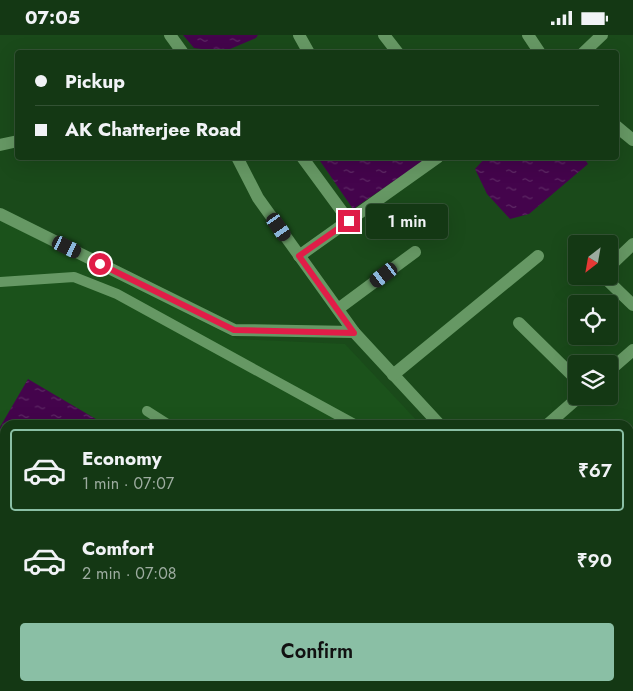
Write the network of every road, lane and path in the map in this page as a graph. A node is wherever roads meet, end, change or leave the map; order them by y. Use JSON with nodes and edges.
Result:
{"nodes":[{"id":1,"x":170,"y":35,"type":"edge"},
{"id":2,"x":298,"y":35,"type":"edge"},
{"id":3,"x":384,"y":35,"type":"edge"},
{"id":4,"x":528,"y":35,"type":"edge"},
{"id":5,"x":602,"y":35,"type":"edge"},
{"id":6,"x":181,"y":50,"type":"edge"},
{"id":7,"x":306,"y":50,"type":"edge"},
{"id":8,"x":396,"y":50,"type":"edge"},
{"id":9,"x":538,"y":50,"type":"edge"},
{"id":10,"x":586,"y":50,"type":"edge"},
{"id":11,"x":619,"y":128,"type":"edge"},
{"id":12,"x":633,"y":140,"type":"edge"},
{"id":13,"x":15,"y":142,"type":"edge"},
{"id":14,"x":0,"y":145,"type":"edge"},
{"id":15,"x":239,"y":160,"type":"edge"},
{"id":16,"x":304,"y":160,"type":"edge"},
{"id":17,"x":434,"y":160,"type":"edge"},
{"id":18,"x":0,"y":214,"type":"edge"},
{"id":19,"x":349,"y":221,"type":"junction"},
{"id":20,"x":633,"y":244,"type":"edge"},
{"id":21,"x":415,"y":252,"type":"dead end"},
{"id":22,"x":299,"y":256,"type":"junction"},
{"id":23,"x":538,"y":256,"type":"dead end"},
{"id":24,"x":618,"y":258,"type":"edge"},
{"id":25,"x":0,"y":282,"type":"edge"},
{"id":26,"x":612,"y":285,"type":"edge"},
{"id":27,"x":633,"y":305,"type":"edge"},
{"id":28,"x":338,"y":309,"type":"junction"},
{"id":29,"x":518,"y":323,"type":"dead end"},
{"id":30,"x":354,"y":333,"type":"junction"},
{"id":31,"x":633,"y":350,"type":"edge"},
{"id":32,"x":618,"y":363,"type":"edge"},
{"id":33,"x":568,"y":371,"type":"edge"},
{"id":34,"x":393,"y":375,"type":"junction"},
{"id":35,"x":570,"y":405,"type":"edge"},
{"id":36,"x":147,"y":411,"type":"dead end"},
{"id":37,"x":161,"y":420,"type":"edge"},
{"id":38,"x":347,"y":420,"type":"edge"},
{"id":39,"x":435,"y":420,"type":"edge"},
{"id":40,"x":553,"y":420,"type":"edge"}],
"edges":[{"from":1,"to":6,"type":"street"},
{"from":2,"to":7,"type":"street"},
{"from":3,"to":8,"type":"street"},
{"from":4,"to":9,"type":"street"},
{"from":5,"to":10,"type":"street"},
{"from":11,"to":12,"type":"street"},
{"from":13,"to":14,"type":"street"},
{"from":15,"to":22,"type":"street"},
{"from":16,"to":19,"type":"street"},
{"from":17,"to":19,"type":"street"},
{"from":18,"to":30,"type":"street"},
{"from":19,"to":22,"type":"street"},
{"from":20,"to":24,"type":"street"},
{"from":21,"to":28,"type":"street"},
{"from":22,"to":28,"type":"street"},
{"from":23,"to":34,"type":"street"},
{"from":25,"to":38,"type":"lane"},
{"from":26,"to":27,"type":"street"},
{"from":28,"to":30,"type":"street"},
{"from":29,"to":33,"type":"street"},
{"from":30,"to":34,"type":"street"},
{"from":31,"to":32,"type":"street"},
{"from":34,"to":39,"type":"street"},
{"from":35,"to":40,"type":"street"},
{"from":36,"to":37,"type":"lane"}]}
